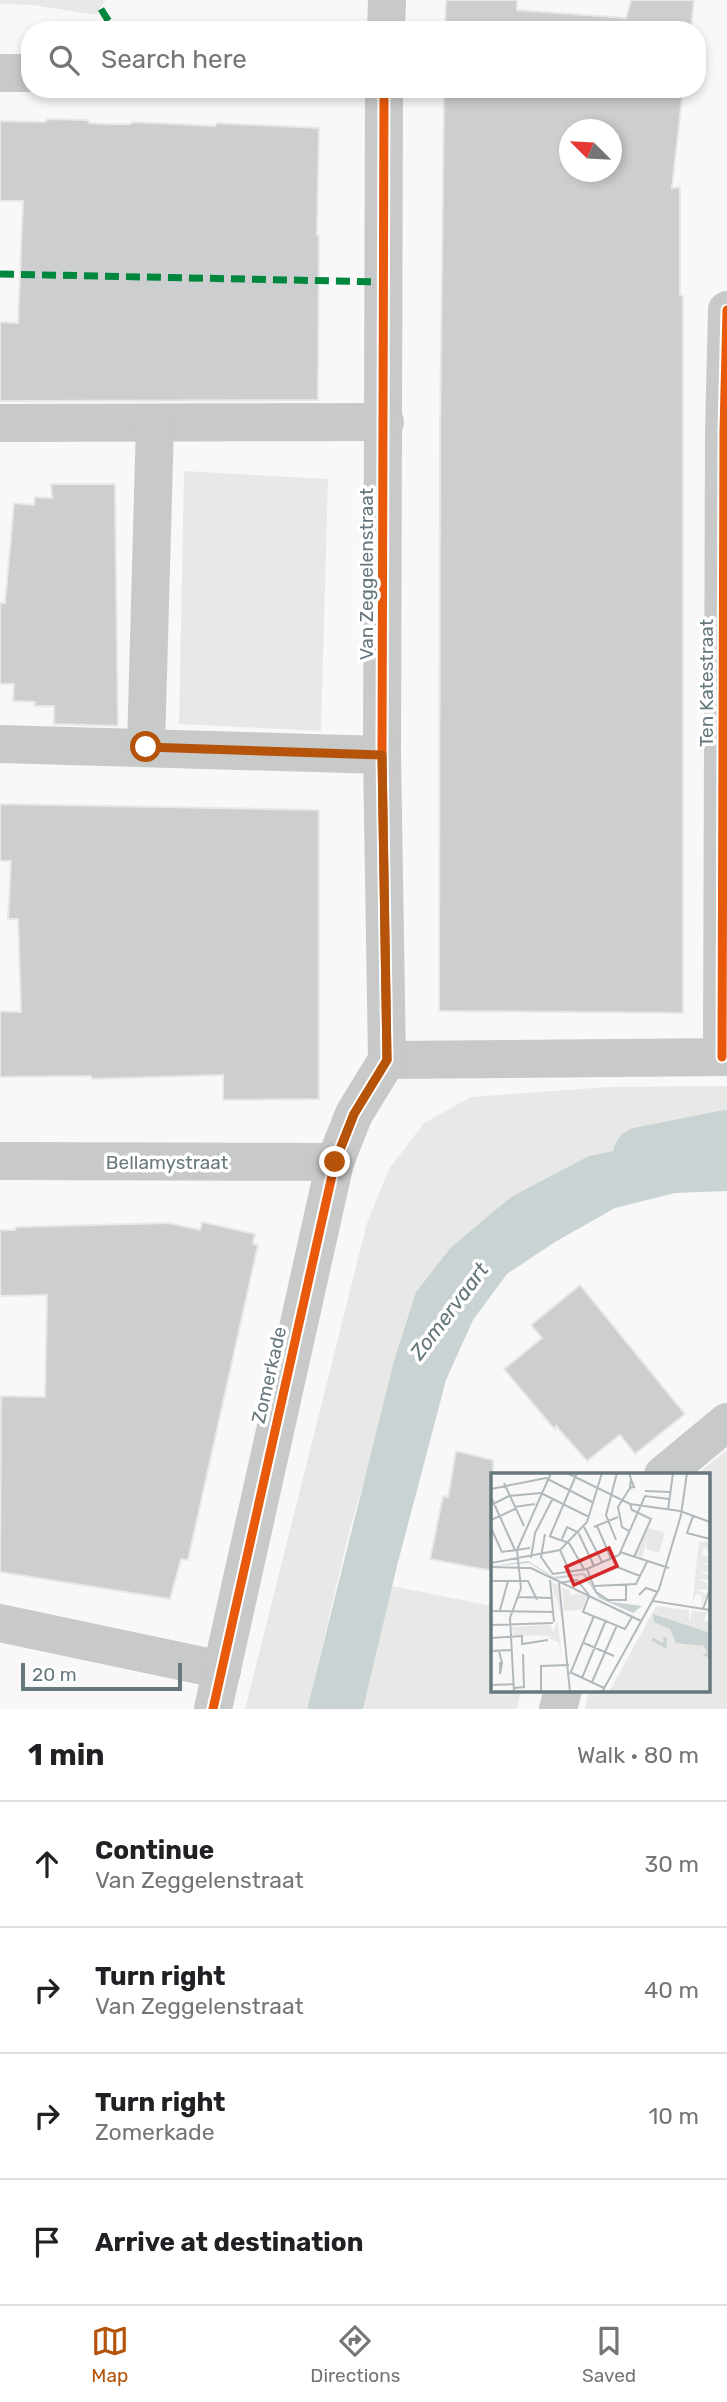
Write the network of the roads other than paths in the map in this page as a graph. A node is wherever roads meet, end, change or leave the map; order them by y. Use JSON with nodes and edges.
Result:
{"nodes":[{"id":1,"x":387,"y":0,"type":"edge"},
{"id":2,"x":386,"y":21,"type":"edge"},
{"id":3,"x":0,"y":73,"type":"edge"},
{"id":4,"x":21,"y":74,"type":"edge"},
{"id":5,"x":384,"y":98,"type":"edge"},
{"id":6,"x":727,"y":310,"type":"edge"},
{"id":7,"x":385,"y":422,"type":"junction"},
{"id":8,"x":0,"y":423,"type":"edge"},
{"id":9,"x":155,"y":424,"type":"junction"},
{"id":10,"x":0,"y":744,"type":"edge"},
{"id":11,"x":146,"y":747,"type":"junction"},
{"id":12,"x":382,"y":755,"type":"junction"},
{"id":13,"x":725,"y":1057,"type":"edge"},
{"id":14,"x":387,"y":1060,"type":"junction"},
{"id":15,"x":0,"y":1161,"type":"edge"},
{"id":16,"x":335,"y":1162,"type":"junction"},
{"id":17,"x":727,"y":1422,"type":"edge"},
{"id":18,"x":665,"y":1473,"type":"edge"},
{"id":19,"x":0,"y":1623,"type":"edge"},
{"id":20,"x":222,"y":1670,"type":"junction"},
{"id":21,"x":562,"y":1692,"type":"edge"},
{"id":22,"x":213,"y":1709,"type":"edge"},
{"id":23,"x":558,"y":1709,"type":"edge"}],
"edges":[{"from":1,"to":2,"type":"street"},
{"from":3,"to":4,"type":"street"},
{"from":5,"to":7,"type":"street","name":"Van Zeggelenstraat"},
{"from":6,"to":13,"type":"street","name":"Ten Katestraat"},
{"from":7,"to":9,"type":"street"},
{"from":7,"to":12,"type":"street","name":"Van Zeggelenstraat"},
{"from":8,"to":9,"type":"street"},
{"from":9,"to":11,"type":"street"},
{"from":10,"to":11,"type":"street"},
{"from":11,"to":12,"type":"street"},
{"from":12,"to":14,"type":"street","name":"Van Zeggelenstraat"},
{"from":13,"to":14,"type":"street"},
{"from":14,"to":16,"type":"street","name":"Zomerkade"},
{"from":15,"to":16,"type":"street","name":"Bellamystraat"},
{"from":16,"to":20,"type":"street","name":"Zomerkade"},
{"from":17,"to":18,"type":"street"},
{"from":19,"to":20,"type":"street"},
{"from":20,"to":22,"type":"street","name":"Zomerkade"},
{"from":21,"to":23,"type":"street"}]}
